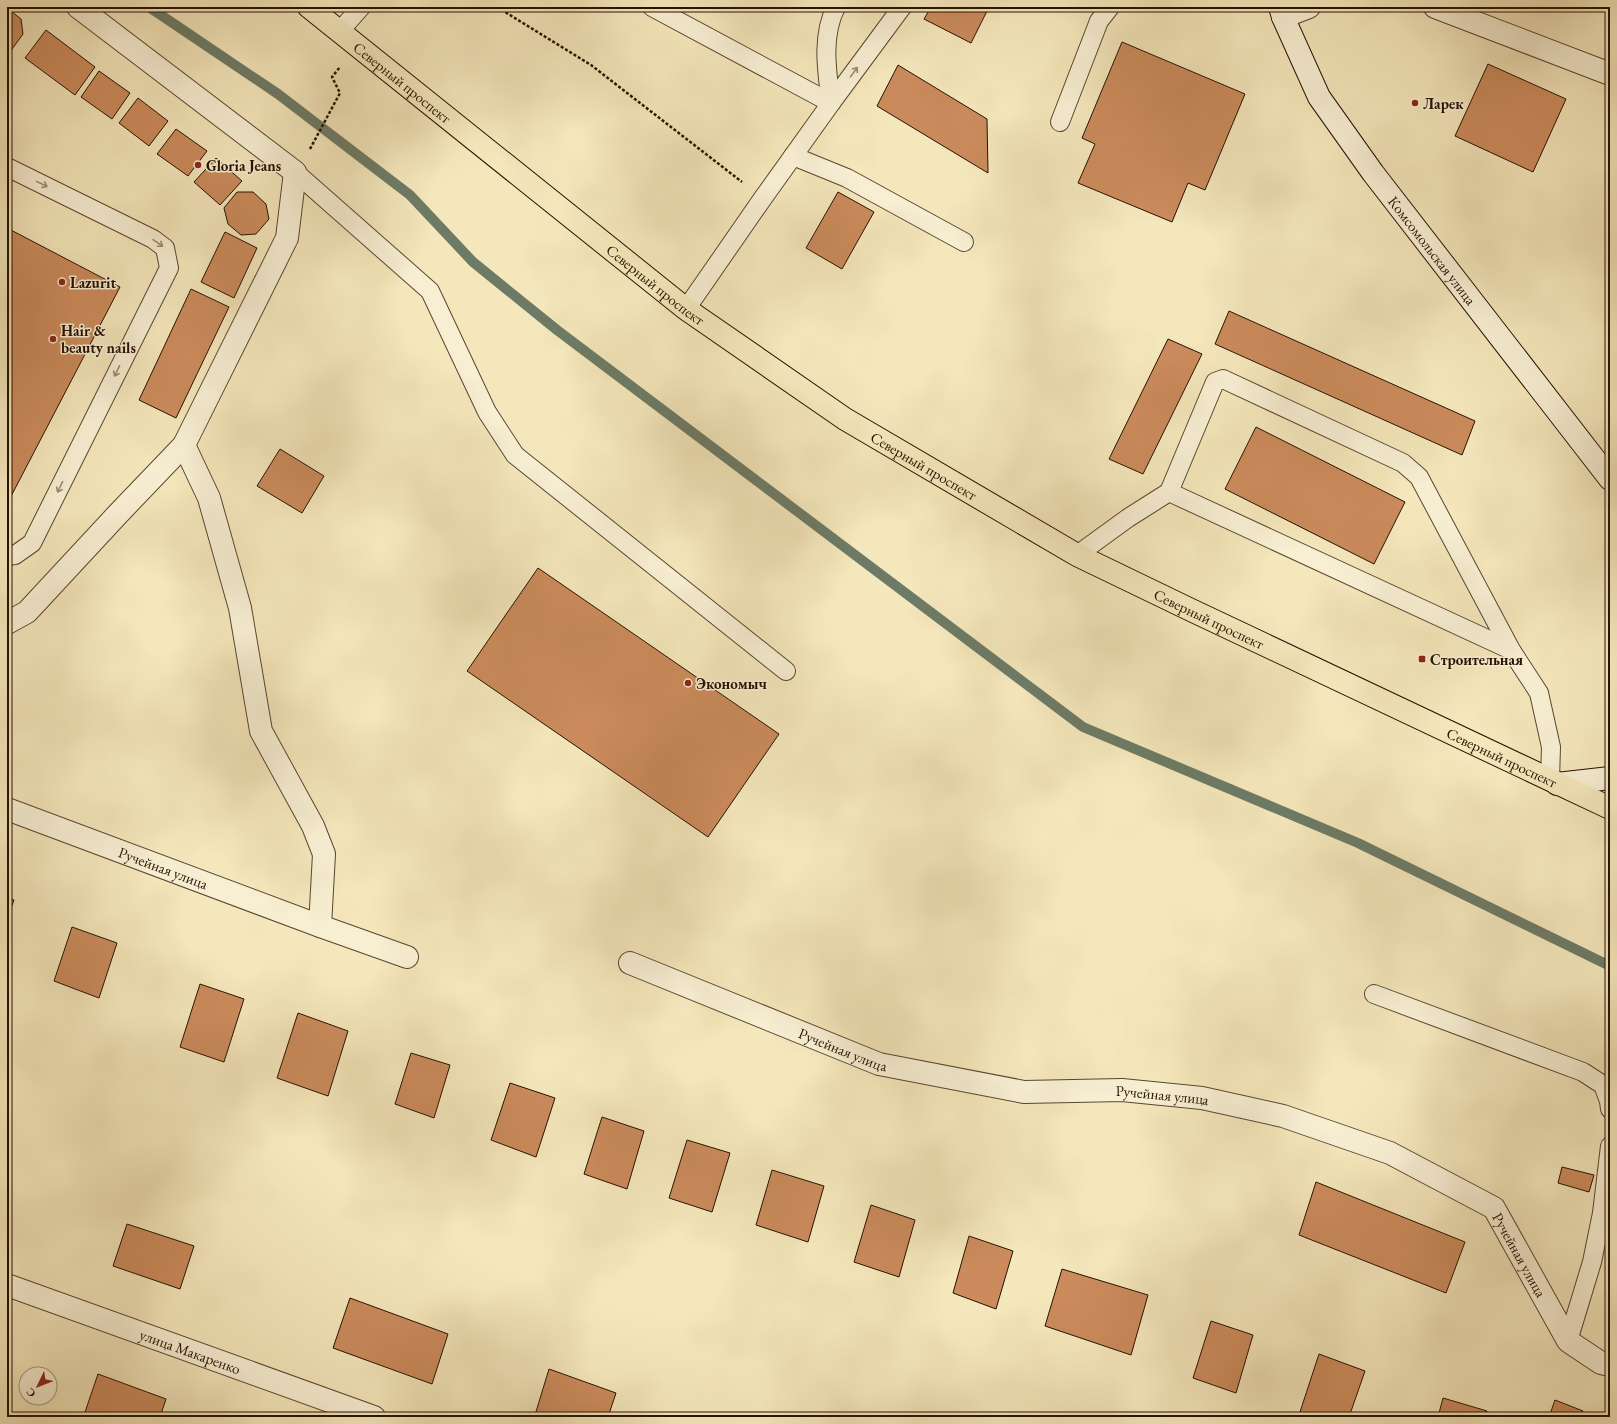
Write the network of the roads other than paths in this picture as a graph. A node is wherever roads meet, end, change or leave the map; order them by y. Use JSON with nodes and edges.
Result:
{"nodes":[{"id":1,"x":78,"y":7,"type":"edge"},
{"id":2,"x":309,"y":7,"type":"edge"},
{"id":3,"x":362,"y":7,"type":"edge"},
{"id":4,"x":652,"y":7,"type":"edge"},
{"id":5,"x":836,"y":7,"type":"edge"},
{"id":6,"x":902,"y":7,"type":"edge"},
{"id":7,"x":1110,"y":7,"type":"edge"},
{"id":8,"x":1309,"y":7,"type":"edge"},
{"id":9,"x":1435,"y":7,"type":"edge"},
{"id":10,"x":1281,"y":12,"type":"edge"},
{"id":11,"x":339,"y":32,"type":"junction"},
{"id":12,"x":1610,"y":74,"type":"edge"},
{"id":13,"x":831,"y":103,"type":"junction"},
{"id":14,"x":1060,"y":122,"type":"dead end"},
{"id":15,"x":793,"y":156,"type":"junction"},
{"id":16,"x":301,"y":164,"type":"junction"},
{"id":17,"x":7,"y":167,"type":"edge"},
{"id":18,"x":964,"y":242,"type":"dead end"},
{"id":19,"x":686,"y":309,"type":"junction"},
{"id":20,"x":184,"y":445,"type":"junction"},
{"id":21,"x":1610,"y":478,"type":"edge"},
{"id":22,"x":1169,"y":492,"type":"junction"},
{"id":23,"x":1077,"y":555,"type":"junction"},
{"id":24,"x":7,"y":556,"type":"edge"},
{"id":25,"x":7,"y":623,"type":"edge"},
{"id":26,"x":1510,"y":650,"type":"junction"},
{"id":27,"x":786,"y":671,"type":"dead end"},
{"id":28,"x":1610,"y":778,"type":"edge"},
{"id":29,"x":1554,"y":782,"type":"junction"},
{"id":30,"x":1610,"y":808,"type":"edge"},
{"id":31,"x":7,"y":809,"type":"edge"},
{"id":32,"x":320,"y":926,"type":"junction"},
{"id":33,"x":407,"y":957,"type":"dead end"},
{"id":34,"x":630,"y":962,"type":"dead end"},
{"id":35,"x":1374,"y":994,"type":"dead end"},
{"id":36,"x":1610,"y":1109,"type":"edge"},
{"id":37,"x":1610,"y":1146,"type":"edge"},
{"id":38,"x":7,"y":1285,"type":"edge"},
{"id":39,"x":1568,"y":1341,"type":"junction"},
{"id":40,"x":1610,"y":1364,"type":"edge"},
{"id":41,"x":374,"y":1417,"type":"edge"}],
"edges":[{"from":1,"to":16,"type":"street"},
{"from":2,"to":11,"type":"main road","name":"Северный проспект"},
{"from":3,"to":11,"type":"lane"},
{"from":4,"to":13,"type":"lane"},
{"from":5,"to":13,"type":"lane"},
{"from":13,"to":6,"type":"lane","one_way":true},
{"from":7,"to":14,"type":"lane"},
{"from":8,"to":10,"type":"street"},
{"from":9,"to":12,"type":"street"},
{"from":10,"to":21,"type":"street","name":"Комсомольская улица"},
{"from":11,"to":19,"type":"main road","name":"Северный проспект"},
{"from":13,"to":15,"type":"lane"},
{"from":15,"to":18,"type":"lane"},
{"from":15,"to":19,"type":"lane"},
{"from":16,"to":20,"type":"street"},
{"from":16,"to":27,"type":"lane"},
{"from":17,"to":24,"type":"lane","one_way":true},
{"from":19,"to":23,"type":"main road","name":"Северный проспект"},
{"from":20,"to":25,"type":"street"},
{"from":20,"to":32,"type":"street"},
{"from":22,"to":23,"type":"lane"},
{"from":22,"to":26,"type":"lane"},
{"from":22,"to":26,"type":"lane"},
{"from":23,"to":29,"type":"main road","name":"Северный проспект"},
{"from":26,"to":29,"type":"lane"},
{"from":28,"to":29,"type":"street"},
{"from":29,"to":30,"type":"main road","name":"Северный проспект"},
{"from":31,"to":32,"type":"street","name":"Ручейная улица"},
{"from":32,"to":33,"type":"street","name":"Ручейная улица"},
{"from":34,"to":39,"type":"street","name":"Ручейная улица"},
{"from":35,"to":36,"type":"lane"},
{"from":37,"to":39,"type":"lane"},
{"from":38,"to":41,"type":"street","name":"улица Макаренко"},
{"from":39,"to":40,"type":"street","name":"Ручейная улица"}]}
